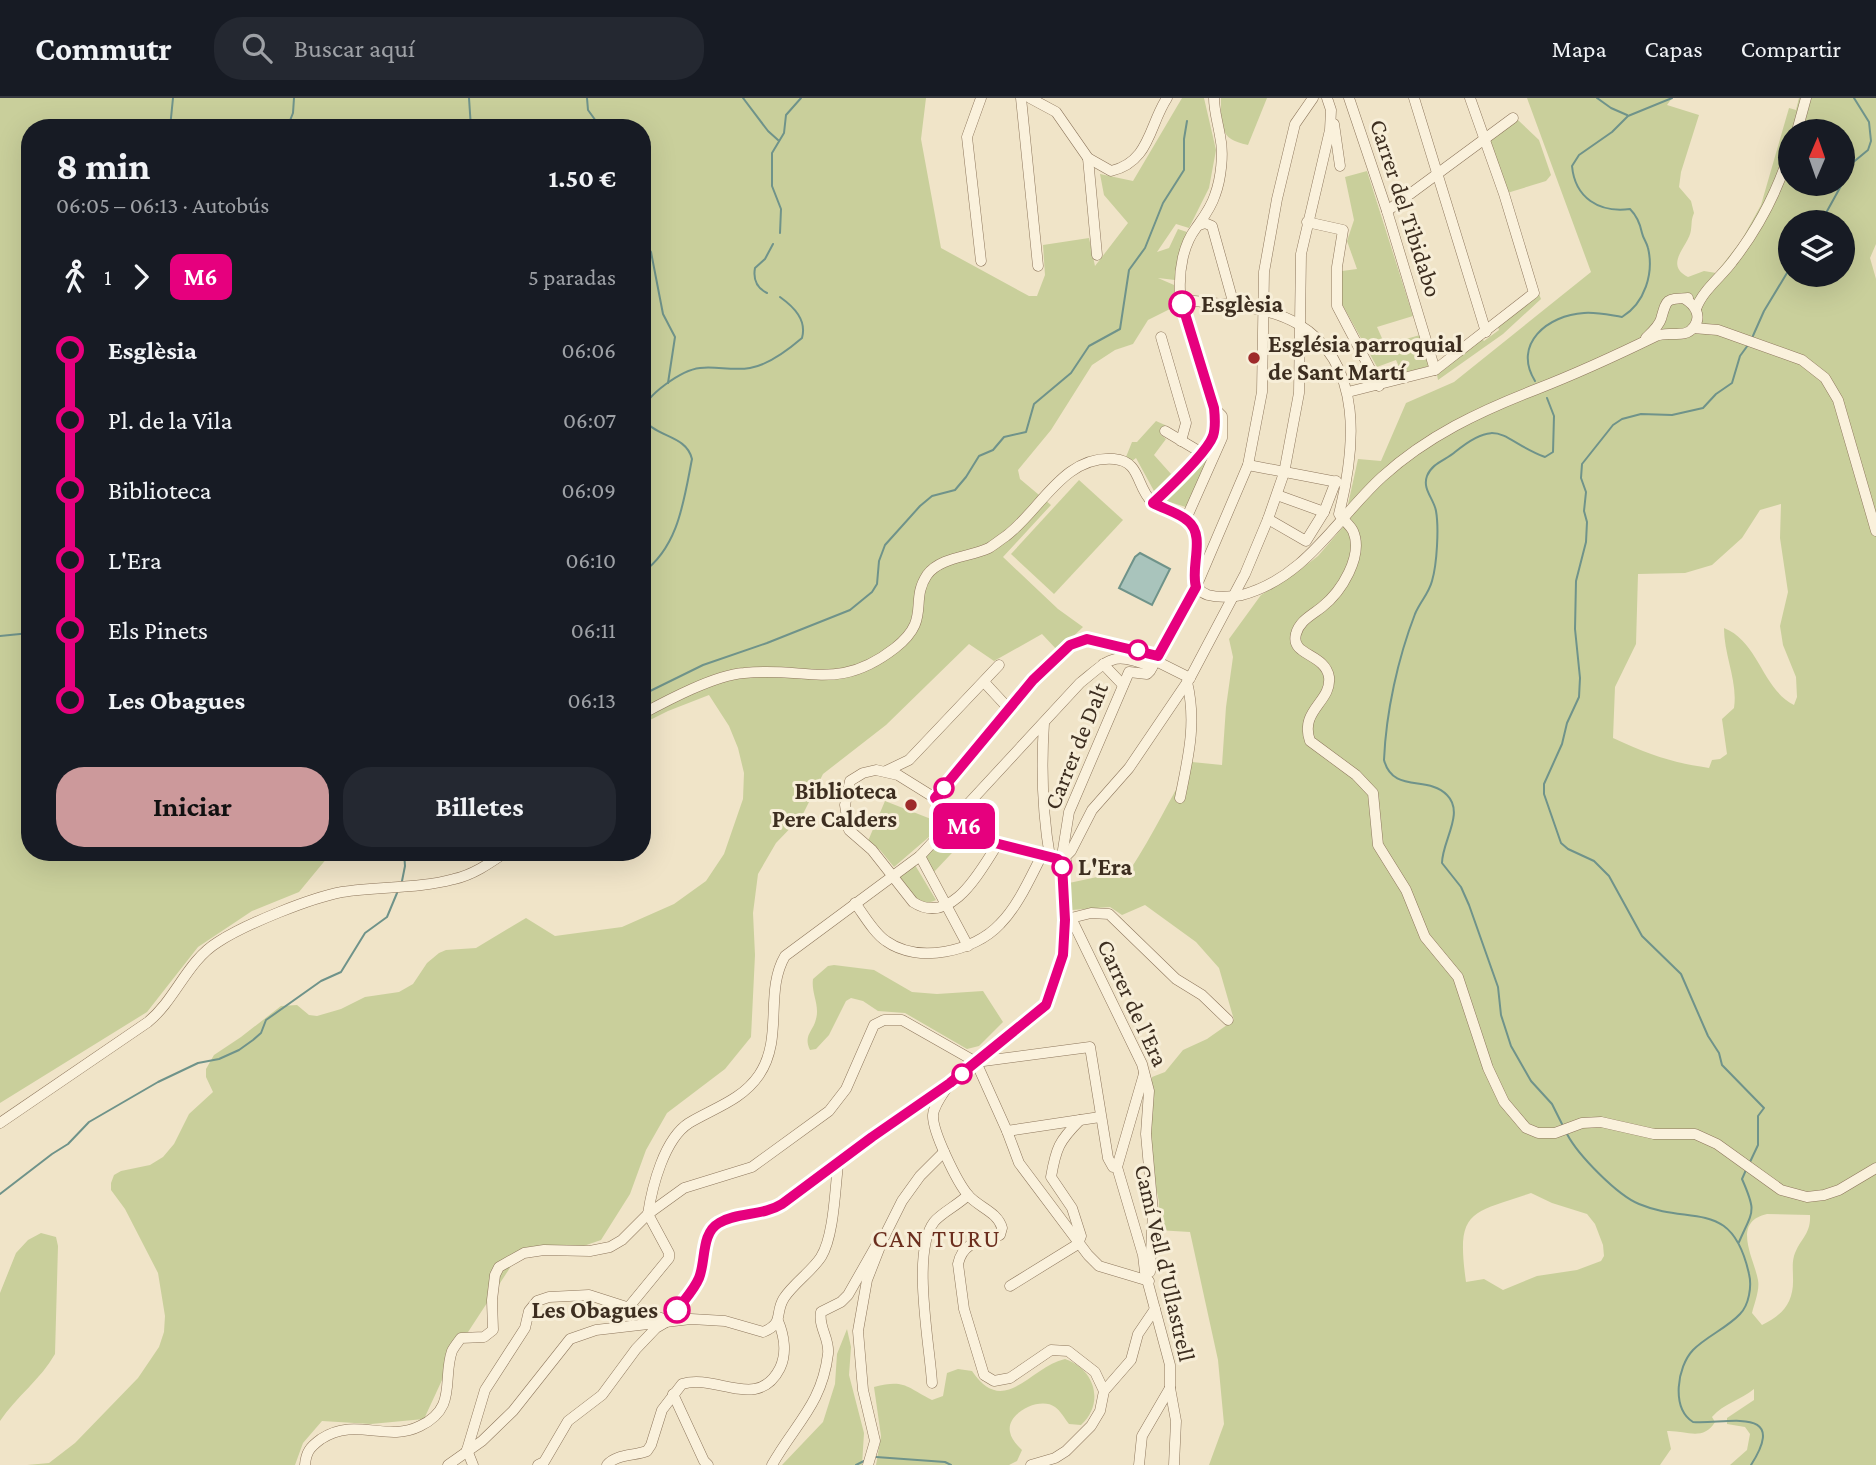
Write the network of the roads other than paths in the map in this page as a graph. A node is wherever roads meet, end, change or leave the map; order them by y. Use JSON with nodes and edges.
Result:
{"nodes":[{"id":1,"x":981,"y":98,"type":"edge"},
{"id":2,"x":1021,"y":98,"type":"edge"},
{"id":3,"x":1030,"y":98,"type":"edge"},
{"id":4,"x":1214,"y":98,"type":"edge"},
{"id":5,"x":1313,"y":98,"type":"edge"},
{"id":6,"x":1327,"y":98,"type":"edge"},
{"id":7,"x":1349,"y":98,"type":"edge"},
{"id":8,"x":1414,"y":98,"type":"edge"},
{"id":9,"x":1470,"y":98,"type":"edge"},
{"id":10,"x":1806,"y":98,"type":"edge"},
{"id":11,"x":1162,"y":100,"type":"edge"},
{"id":12,"x":1513,"y":118,"type":"dead end"},
{"id":13,"x":1800,"y":119,"type":"edge"},
{"id":14,"x":1330,"y":122,"type":"junction"},
{"id":15,"x":1483,"y":138,"type":"junction"},
{"id":16,"x":1088,"y":158,"type":"junction"},
{"id":17,"x":1340,"y":166,"type":"dead end"},
{"id":18,"x":1439,"y":174,"type":"junction"},
{"id":19,"x":1778,"y":186,"type":"edge"},
{"id":20,"x":1208,"y":211,"type":"junction"},
{"id":21,"x":1387,"y":211,"type":"junction"},
{"id":22,"x":1307,"y":222,"type":"junction"},
{"id":23,"x":1210,"y":224,"type":"junction"},
{"id":24,"x":1199,"y":225,"type":"junction"},
{"id":25,"x":1097,"y":255,"type":"dead end"},
{"id":26,"x":981,"y":261,"type":"dead end"},
{"id":27,"x":1038,"y":266,"type":"dead end"},
{"id":28,"x":1707,"y":291,"type":"junction"},
{"id":29,"x":1685,"y":299,"type":"junction"},
{"id":30,"x":1185,"y":304,"type":"junction"},
{"id":31,"x":1232,"y":305,"type":"junction"},
{"id":32,"x":1262,"y":310,"type":"junction"},
{"id":33,"x":1697,"y":313,"type":"junction"},
{"id":34,"x":1661,"y":319,"type":"junction"},
{"id":35,"x":1299,"y":325,"type":"junction"},
{"id":36,"x":1693,"y":328,"type":"junction"},
{"id":37,"x":1711,"y":328,"type":"junction"},
{"id":38,"x":1486,"y":332,"type":"junction"},
{"id":39,"x":1670,"y":332,"type":"junction"},
{"id":40,"x":1161,"y":337,"type":"dead end"},
{"id":41,"x":1317,"y":340,"type":"junction"},
{"id":42,"x":1299,"y":344,"type":"junction"},
{"id":43,"x":1635,"y":347,"type":"junction"},
{"id":44,"x":1435,"y":370,"type":"junction"},
{"id":45,"x":1379,"y":386,"type":"junction"},
{"id":46,"x":1348,"y":393,"type":"junction"},
{"id":47,"x":1214,"y":408,"type":"junction"},
{"id":48,"x":1165,"y":430,"type":"dead end"},
{"id":49,"x":1181,"y":441,"type":"junction"},
{"id":50,"x":1202,"y":453,"type":"junction"},
{"id":51,"x":1248,"y":465,"type":"junction"},
{"id":52,"x":1349,"y":470,"type":"junction"},
{"id":53,"x":1284,"y":473,"type":"junction"},
{"id":54,"x":1336,"y":482,"type":"junction"},
{"id":55,"x":1277,"y":495,"type":"junction"},
{"id":56,"x":1344,"y":495,"type":"junction"},
{"id":57,"x":1153,"y":503,"type":"junction"},
{"id":58,"x":1324,"y":512,"type":"junction"},
{"id":59,"x":1186,"y":519,"type":"junction"},
{"id":60,"x":1268,"y":519,"type":"junction"},
{"id":61,"x":1343,"y":519,"type":"junction"},
{"id":62,"x":1876,"y":531,"type":"edge"},
{"id":63,"x":1196,"y":587,"type":"junction"},
{"id":64,"x":1233,"y":597,"type":"junction"},
{"id":65,"x":1103,"y":664,"type":"junction"},
{"id":66,"x":1153,"y":664,"type":"junction"},
{"id":67,"x":999,"y":665,"type":"dead end"},
{"id":68,"x":1188,"y":680,"type":"junction"},
{"id":69,"x":984,"y":682,"type":"junction"},
{"id":70,"x":1123,"y":685,"type":"junction"},
{"id":71,"x":1009,"y":709,"type":"junction"},
{"id":72,"x":651,"y":710,"type":"edge"},
{"id":73,"x":1045,"y":722,"type":"junction"},
{"id":74,"x":886,"y":771,"type":"junction"},
{"id":75,"x":935,"y":798,"type":"junction"},
{"id":76,"x":1180,"y":798,"type":"dead end"},
{"id":77,"x":954,"y":817,"type":"junction"},
{"id":78,"x":997,"y":845,"type":"junction"},
{"id":79,"x":920,"y":856,"type":"junction"},
{"id":80,"x":1057,"y":858,"type":"junction"},
{"id":81,"x":490,"y":861,"type":"edge"},
{"id":82,"x":893,"y":875,"type":"junction"},
{"id":83,"x":855,"y":903,"type":"junction"},
{"id":84,"x":946,"y":905,"type":"junction"},
{"id":85,"x":1068,"y":919,"type":"junction"},
{"id":86,"x":968,"y":946,"type":"junction"},
{"id":87,"x":1228,"y":1020,"type":"dead end"},
{"id":88,"x":975,"y":1062,"type":"junction"},
{"id":89,"x":1144,"y":1074,"type":"junction"},
{"id":90,"x":950,"y":1083,"type":"junction"},
{"id":91,"x":1100,"y":1117,"type":"junction"},
{"id":92,"x":1080,"y":1120,"type":"junction"},
{"id":93,"x":0,"y":1123,"type":"edge"},
{"id":94,"x":1007,"y":1131,"type":"junction"},
{"id":95,"x":944,"y":1152,"type":"junction"},
{"id":96,"x":838,"y":1165,"type":"junction"},
{"id":97,"x":1117,"y":1167,"type":"junction"},
{"id":98,"x":1876,"y":1168,"type":"edge"},
{"id":99,"x":968,"y":1195,"type":"junction"},
{"id":100,"x":648,"y":1214,"type":"junction"},
{"id":101,"x":883,"y":1240,"type":"junction"},
{"id":102,"x":1078,"y":1244,"type":"junction"},
{"id":103,"x":1149,"y":1282,"type":"junction"},
{"id":104,"x":1010,"y":1286,"type":"dead end"},
{"id":105,"x":628,"y":1308,"type":"junction"},
{"id":106,"x":1155,"y":1309,"type":"junction"},
{"id":107,"x":668,"y":1321,"type":"junction"},
{"id":108,"x":778,"y":1321,"type":"junction"},
{"id":109,"x":932,"y":1383,"type":"dead end"},
{"id":110,"x":1170,"y":1388,"type":"junction"},
{"id":111,"x":1104,"y":1391,"type":"junction"},
{"id":112,"x":673,"y":1394,"type":"junction"},
{"id":113,"x":467,"y":1450,"type":"junction"},
{"id":114,"x":542,"y":1464,"type":"edge"},
{"id":115,"x":305,"y":1465,"type":"edge"},
{"id":116,"x":448,"y":1465,"type":"edge"},
{"id":117,"x":473,"y":1465,"type":"edge"},
{"id":118,"x":607,"y":1465,"type":"edge"},
{"id":119,"x":708,"y":1465,"type":"edge"},
{"id":120,"x":772,"y":1465,"type":"edge"},
{"id":121,"x":868,"y":1465,"type":"edge"},
{"id":122,"x":1031,"y":1465,"type":"edge"},
{"id":123,"x":1139,"y":1465,"type":"edge"},
{"id":124,"x":1174,"y":1465,"type":"edge"}],
"edges":[{"from":1,"to":26,"type":"street"},
{"from":2,"to":27,"type":"street"},
{"from":3,"to":16,"type":"street"},
{"from":4,"to":20,"type":"street"},
{"from":5,"to":32,"type":"street"},
{"from":6,"to":14,"type":"street"},
{"from":7,"to":21,"type":"street","name":"Carrer del Tibidabo"},
{"from":8,"to":18,"type":"street"},
{"from":9,"to":15,"type":"street"},
{"from":10,"to":13,"type":"street"},
{"from":11,"to":16,"type":"street"},
{"from":12,"to":15,"type":"street"},
{"from":14,"to":17,"type":"street"},
{"from":14,"to":22,"type":"street"},
{"from":15,"to":18,"type":"street"},
{"from":15,"to":38,"type":"street"},
{"from":16,"to":25,"type":"street"},
{"from":18,"to":21,"type":"street"},
{"from":18,"to":38,"type":"street"},
{"from":19,"to":28,"type":"street"},
{"from":20,"to":23,"type":"street"},
{"from":20,"to":24,"type":"street"},
{"from":21,"to":44,"type":"street","name":"Carrer del Tibidabo"},
{"from":22,"to":35,"type":"street"},
{"from":22,"to":45,"type":"street"},
{"from":23,"to":24,"type":"street"},
{"from":23,"to":31,"type":"street"},
{"from":24,"to":30,"type":"street"},
{"from":28,"to":29,"type":"street"},
{"from":28,"to":33,"type":"street"},
{"from":29,"to":33,"type":"street"},
{"from":29,"to":34,"type":"street"},
{"from":30,"to":31,"type":"street"},
{"from":30,"to":47,"type":"street"},
{"from":31,"to":32,"type":"street"},
{"from":32,"to":35,"type":"street"},
{"from":32,"to":51,"type":"street"},
{"from":33,"to":36,"type":"street"},
{"from":33,"to":37,"type":"street"},
{"from":34,"to":39,"type":"street"},
{"from":34,"to":43,"type":"street"},
{"from":35,"to":41,"type":"street"},
{"from":35,"to":42,"type":"street"},
{"from":36,"to":37,"type":"street"},
{"from":36,"to":39,"type":"street"},
{"from":37,"to":62,"type":"street"},
{"from":38,"to":44,"type":"street"},
{"from":39,"to":43,"type":"street"},
{"from":40,"to":49,"type":"street"},
{"from":41,"to":42,"type":"street"},
{"from":41,"to":46,"type":"street"},
{"from":42,"to":53,"type":"street"},
{"from":43,"to":61,"type":"street"},
{"from":44,"to":45,"type":"street"},
{"from":45,"to":46,"type":"street"},
{"from":46,"to":52,"type":"street"},
{"from":47,"to":50,"type":"street"},
{"from":47,"to":59,"type":"street"},
{"from":48,"to":49,"type":"street"},
{"from":49,"to":50,"type":"street"},
{"from":50,"to":57,"type":"street"},
{"from":51,"to":53,"type":"street"},
{"from":51,"to":63,"type":"street"},
{"from":52,"to":54,"type":"street"},
{"from":52,"to":56,"type":"street"},
{"from":53,"to":54,"type":"street"},
{"from":53,"to":55,"type":"street"},
{"from":54,"to":56,"type":"street"},
{"from":54,"to":58,"type":"street"},
{"from":55,"to":58,"type":"street"},
{"from":55,"to":60,"type":"street"},
{"from":56,"to":61,"type":"street"},
{"from":57,"to":59,"type":"street"},
{"from":57,"to":72,"type":"street"},
{"from":58,"to":60,"type":"street"},
{"from":59,"to":63,"type":"street"},
{"from":60,"to":64,"type":"street"},
{"from":61,"to":64,"type":"street"},
{"from":61,"to":98,"type":"street"},
{"from":63,"to":64,"type":"street"},
{"from":63,"to":66,"type":"street"},
{"from":64,"to":68,"type":"street"},
{"from":65,"to":66,"type":"street"},
{"from":65,"to":70,"type":"street"},
{"from":65,"to":73,"type":"street"},
{"from":66,"to":68,"type":"street"},
{"from":66,"to":70,"type":"street","name":"Carrer de Dalt"},
{"from":66,"to":71,"type":"street"},
{"from":67,"to":69,"type":"street"},
{"from":68,"to":76,"type":"street"},
{"from":68,"to":80,"type":"street"},
{"from":69,"to":71,"type":"street"},
{"from":69,"to":74,"type":"street"},
{"from":70,"to":80,"type":"street","name":"Carrer de Dalt"},
{"from":71,"to":75,"type":"street"},
{"from":73,"to":77,"type":"street"},
{"from":73,"to":80,"type":"street"},
{"from":74,"to":75,"type":"street"},
{"from":74,"to":82,"type":"street"},
{"from":75,"to":77,"type":"street"},
{"from":77,"to":78,"type":"street"},
{"from":77,"to":79,"type":"street"},
{"from":78,"to":80,"type":"street"},
{"from":78,"to":84,"type":"street"},
{"from":79,"to":82,"type":"street"},
{"from":79,"to":84,"type":"street"},
{"from":80,"to":85,"type":"street"},
{"from":80,"to":86,"type":"street"},
{"from":81,"to":93,"type":"street"},
{"from":82,"to":83,"type":"street"},
{"from":82,"to":84,"type":"street"},
{"from":83,"to":86,"type":"street"},
{"from":83,"to":100,"type":"street"},
{"from":84,"to":86,"type":"street"},
{"from":85,"to":87,"type":"street"},
{"from":85,"to":88,"type":"street"},
{"from":85,"to":89,"type":"street","name":"Carrer de l'Era"},
{"from":88,"to":90,"type":"street"},
{"from":88,"to":91,"type":"street"},
{"from":88,"to":94,"type":"street"},
{"from":88,"to":100,"type":"street"},
{"from":89,"to":97,"type":"street","name":"Camí Vell d'Ullastrell"},
{"from":89,"to":103,"type":"street","name":"Carrer de l'Era"},
{"from":90,"to":95,"type":"street"},
{"from":90,"to":96,"type":"street"},
{"from":91,"to":92,"type":"street"},
{"from":91,"to":97,"type":"street"},
{"from":92,"to":94,"type":"street"},
{"from":92,"to":102,"type":"street"},
{"from":94,"to":102,"type":"street"},
{"from":95,"to":99,"type":"street"},
{"from":95,"to":101,"type":"street"},
{"from":96,"to":107,"type":"street"},
{"from":96,"to":108,"type":"street"},
{"from":97,"to":103,"type":"street","name":"Camí Vell d'Ullastrell"},
{"from":99,"to":109,"type":"street"},
{"from":99,"to":111,"type":"street"},
{"from":100,"to":105,"type":"street"},
{"from":100,"to":115,"type":"street"},
{"from":101,"to":120,"type":"street"},
{"from":101,"to":121,"type":"street"},
{"from":102,"to":103,"type":"street"},
{"from":102,"to":104,"type":"street"},
{"from":103,"to":106,"type":"street","name":"Camí Vell d'Ullastrell"},
{"from":105,"to":107,"type":"street"},
{"from":105,"to":113,"type":"street"},
{"from":106,"to":110,"type":"street","name":"Camí Vell d'Ullastrell"},
{"from":106,"to":111,"type":"street"},
{"from":107,"to":108,"type":"street"},
{"from":107,"to":113,"type":"street"},
{"from":107,"to":114,"type":"street"},
{"from":108,"to":112,"type":"street"},
{"from":110,"to":123,"type":"street"},
{"from":110,"to":124,"type":"street","name":"Camí Vell d'Ullastrell"},
{"from":111,"to":122,"type":"street"},
{"from":112,"to":118,"type":"street"},
{"from":112,"to":119,"type":"street"},
{"from":113,"to":116,"type":"street"},
{"from":113,"to":117,"type":"street"}]}
